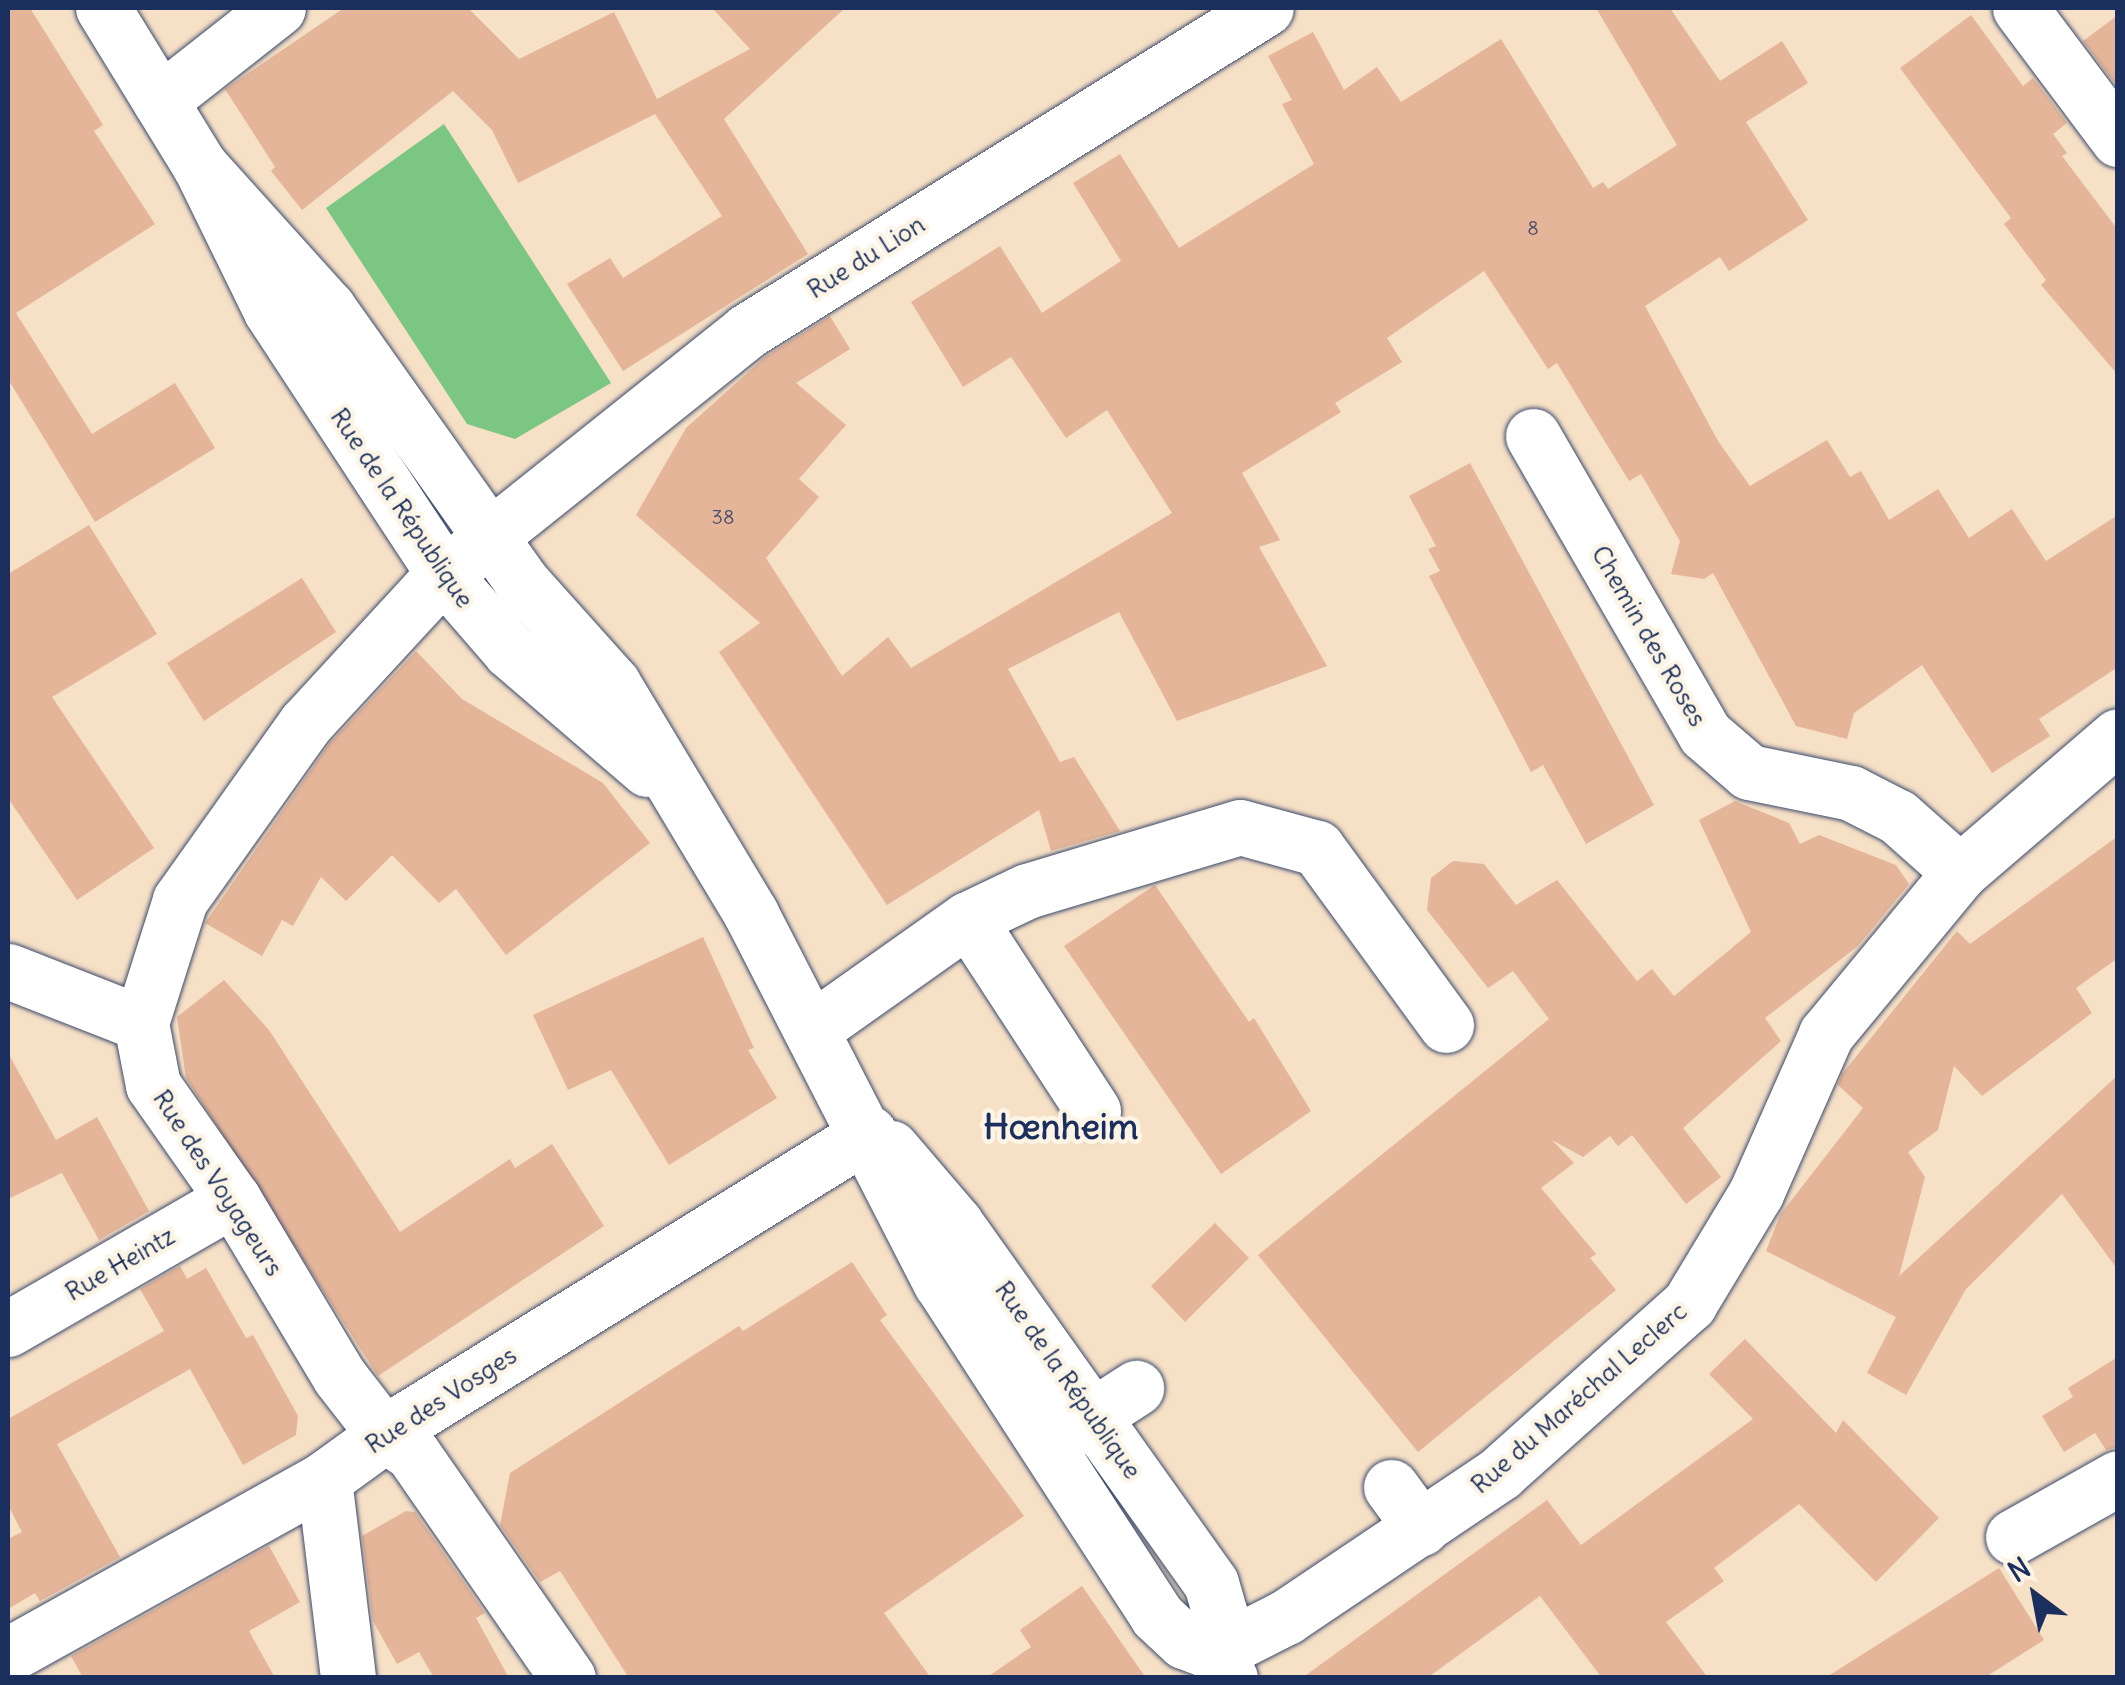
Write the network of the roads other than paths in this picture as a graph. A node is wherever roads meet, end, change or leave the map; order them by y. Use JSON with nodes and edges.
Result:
{"nodes":[{"id":1,"x":103,"y":8,"type":"edge"},
{"id":2,"x":278,"y":8,"type":"edge"},
{"id":3,"x":1266,"y":8,"type":"edge"},
{"id":4,"x":2020,"y":8,"type":"edge"},
{"id":5,"x":160,"y":101,"type":"junction"},
{"id":6,"x":2118,"y":139,"type":"edge"},
{"id":7,"x":200,"y":166,"type":"junction"},
{"id":8,"x":1533,"y":436,"type":"dead end"},
{"id":9,"x":488,"y":538,"type":"junction"},
{"id":10,"x":445,"y":576,"type":"junction"},
{"id":11,"x":2118,"y":736,"type":"edge"},
{"id":12,"x":675,"y":794,"type":"junction"},
{"id":13,"x":1960,"y":872,"type":"junction"},
{"id":14,"x":968,"y":919,"type":"junction"},
{"id":15,"x":8,"y":971,"type":"edge"},
{"id":16,"x":141,"y":1022,"type":"junction"},
{"id":17,"x":1446,"y":1025,"type":"dead end"},
{"id":18,"x":812,"y":1030,"type":"junction"},
{"id":19,"x":1092,"y":1111,"type":"dead end"},
{"id":20,"x":869,"y":1132,"type":"junction"},
{"id":21,"x":233,"y":1199,"type":"junction"},
{"id":22,"x":8,"y":1329,"type":"edge"},
{"id":23,"x":1115,"y":1402,"type":"junction"},
{"id":24,"x":384,"y":1434,"type":"junction"},
{"id":25,"x":1048,"y":1446,"type":"junction"},
{"id":26,"x":2118,"y":1478,"type":"edge"},
{"id":27,"x":324,"y":1479,"type":"junction"},
{"id":28,"x":2013,"y":1536,"type":"dead end"},
{"id":29,"x":8,"y":1655,"type":"edge"},
{"id":30,"x":1223,"y":1665,"type":"edge"},
{"id":31,"x":348,"y":1678,"type":"edge"},
{"id":32,"x":568,"y":1678,"type":"edge"}],
"edges":[{"from":1,"to":5,"type":"street","name":"Rue de la République"},
{"from":2,"to":5,"type":"street"},
{"from":3,"to":9,"type":"street","name":"Rue du Lion"},
{"from":4,"to":6,"type":"street"},
{"from":5,"to":7,"type":"street","name":"Rue de la République"},
{"from":7,"to":9,"type":"street","name":"Rue de la République"},
{"from":7,"to":10,"type":"street","name":"Rue de la République"},
{"from":8,"to":13,"type":"street","name":"Chemin des Roses"},
{"from":9,"to":10,"type":"street","name":"Rue des Voyageurs"},
{"from":9,"to":12,"type":"street","name":"Rue de la République"},
{"from":10,"to":12,"type":"street","name":"Rue de la République"},
{"from":10,"to":16,"type":"street","name":"Rue des Voyageurs"},
{"from":11,"to":13,"type":"street","name":"Rue du Maréchal Leclerc"},
{"from":12,"to":18,"type":"street","name":"Rue de la République"},
{"from":13,"to":30,"type":"street","name":"Rue du Maréchal Leclerc"},
{"from":14,"to":17,"type":"street"},
{"from":14,"to":18,"type":"street"},
{"from":14,"to":19,"type":"street"},
{"from":15,"to":16,"type":"street"},
{"from":16,"to":21,"type":"street","name":"Rue des Voyageurs"},
{"from":18,"to":20,"type":"street","name":"Rue de la République"},
{"from":20,"to":23,"type":"street","name":"Rue de la République"},
{"from":20,"to":24,"type":"street","name":"Rue des Vosges"},
{"from":20,"to":25,"type":"street","name":"Rue de la République"},
{"from":21,"to":22,"type":"street","name":"Rue Heintz"},
{"from":21,"to":24,"type":"street","name":"Rue des Voyageurs"},
{"from":23,"to":25,"type":"street"},
{"from":23,"to":30,"type":"street","name":"Rue de la République"},
{"from":24,"to":27,"type":"street","name":"Rue des Vosges"},
{"from":24,"to":32,"type":"street","name":"Rue des Voyageurs"},
{"from":25,"to":30,"type":"street","name":"Rue de la République"},
{"from":26,"to":28,"type":"street"},
{"from":27,"to":29,"type":"street","name":"Rue des Vosges"},
{"from":27,"to":31,"type":"street"}]}
